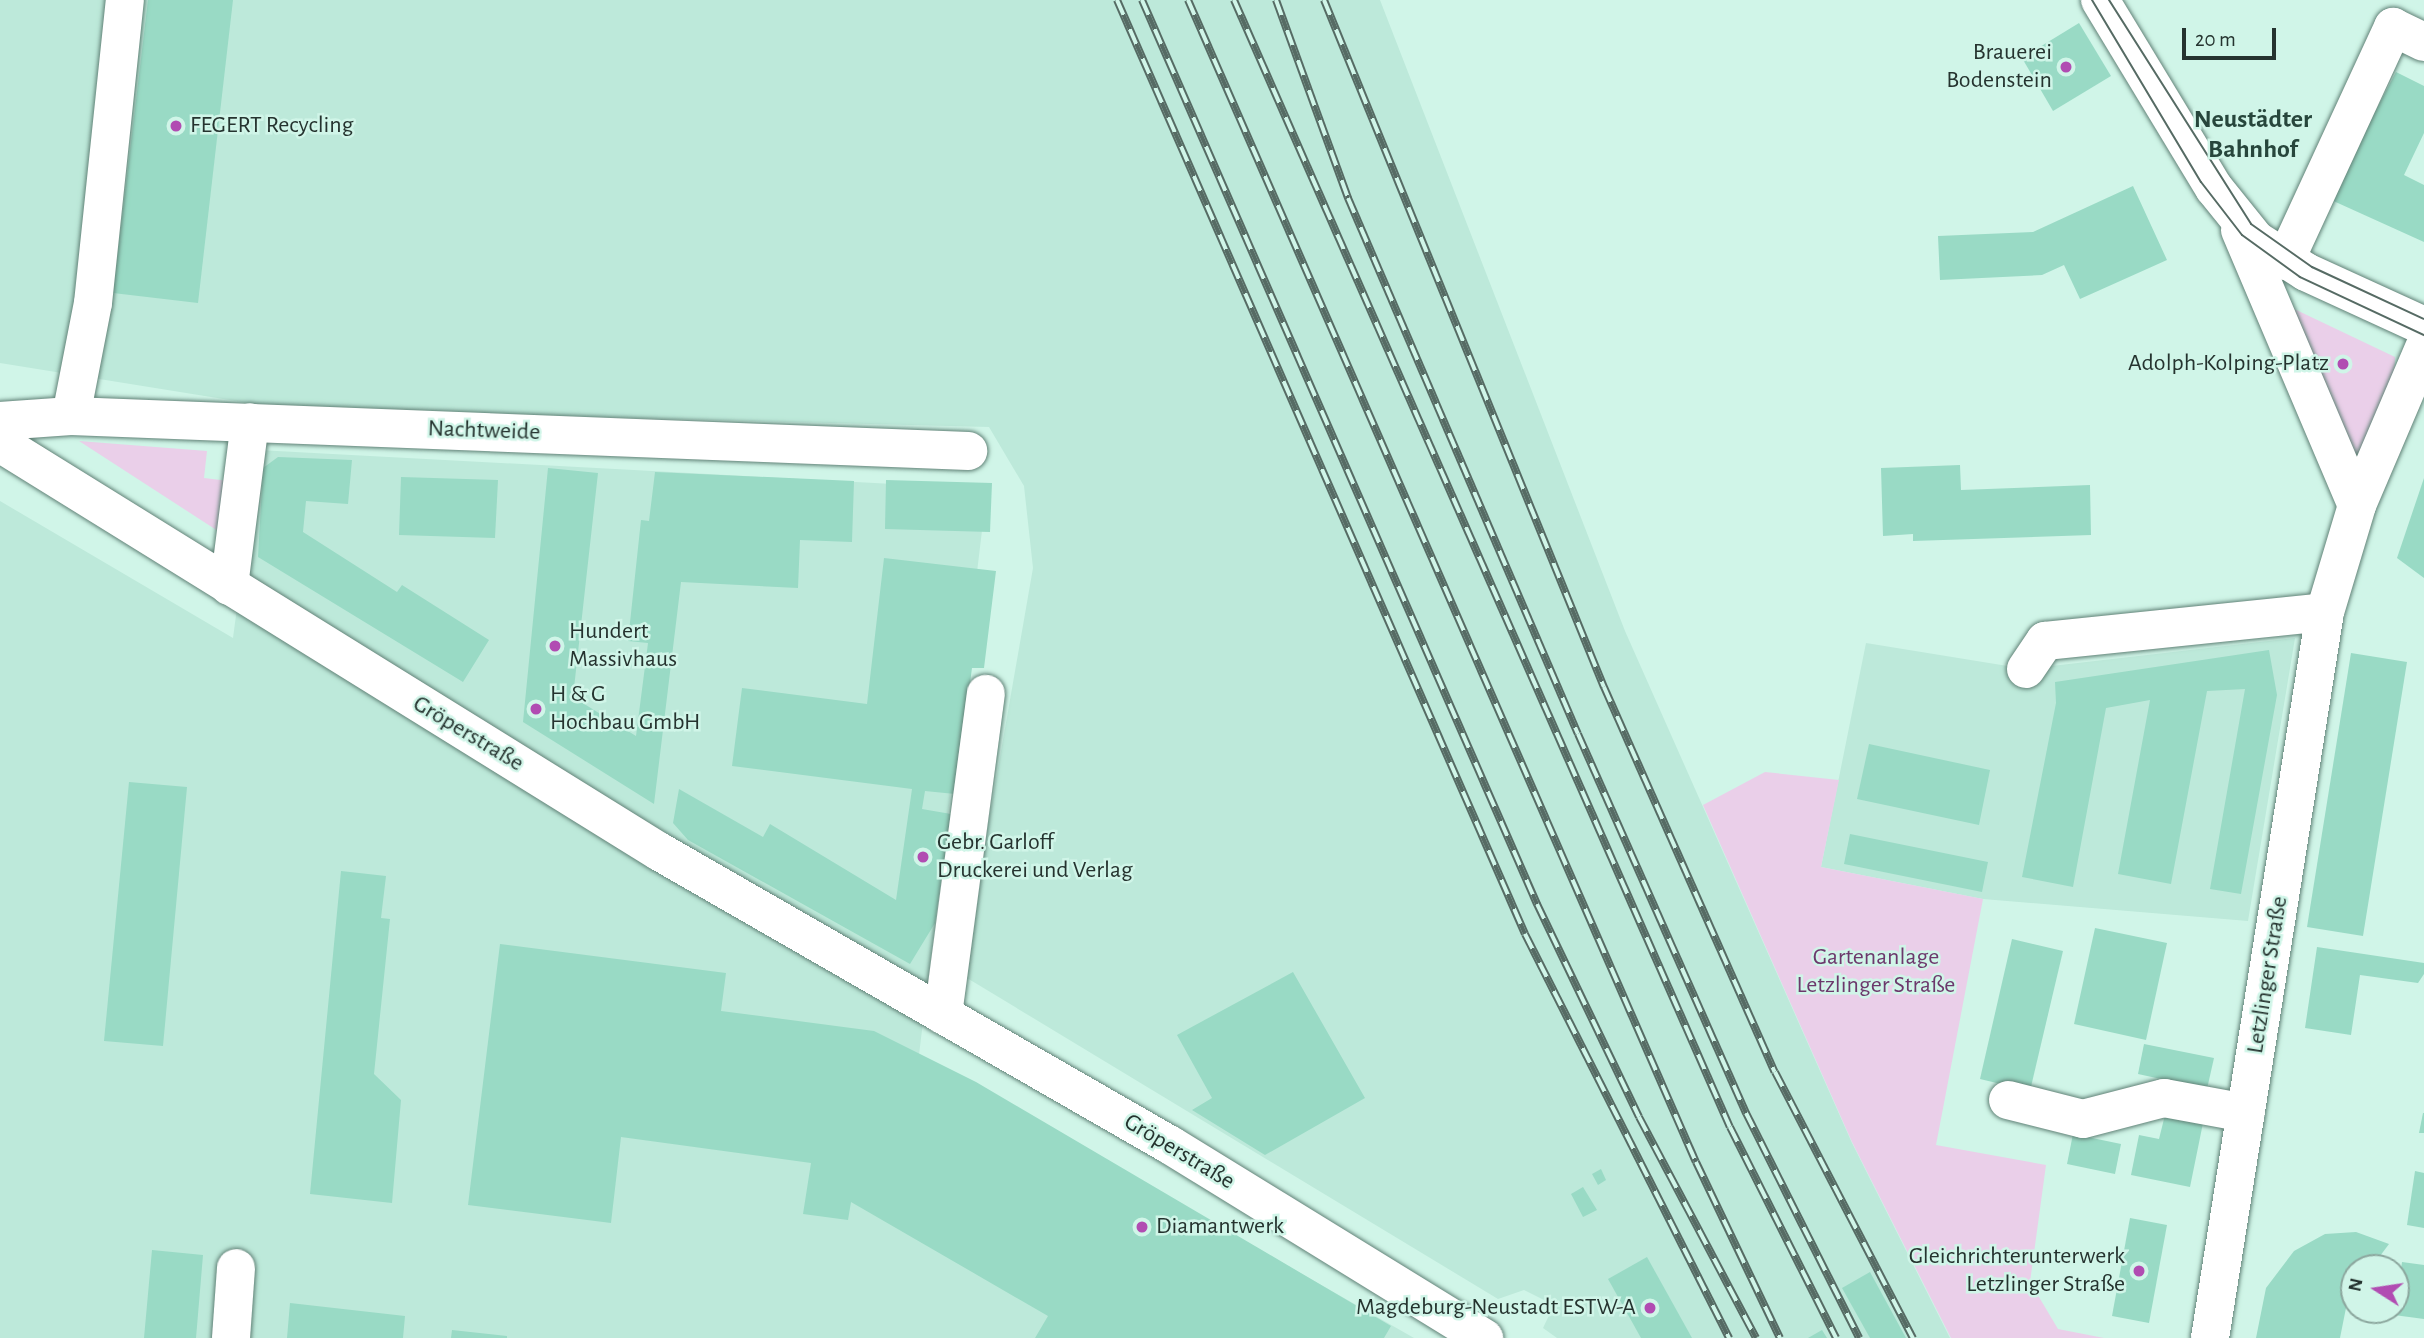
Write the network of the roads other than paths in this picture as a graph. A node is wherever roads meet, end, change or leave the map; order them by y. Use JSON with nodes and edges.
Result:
{"nodes":[{"id":1,"x":125,"y":0,"type":"edge"},
{"id":2,"x":2100,"y":0,"type":"edge"},
{"id":3,"x":2424,"y":42,"type":"edge"},
{"id":4,"x":2235,"y":218,"type":"junction"},
{"id":5,"x":2285,"y":261,"type":"junction"},
{"id":6,"x":2424,"y":326,"type":"edge"},
{"id":7,"x":2424,"y":348,"type":"edge"},
{"id":8,"x":71,"y":416,"type":"junction"},
{"id":9,"x":2410,"y":416,"type":"edge"},
{"id":10,"x":250,"y":422,"type":"junction"},
{"id":11,"x":1,"y":440,"type":"edge"},
{"id":12,"x":968,"y":451,"type":"dead end"},
{"id":13,"x":2357,"y":505,"type":"junction"},
{"id":14,"x":229,"y":586,"type":"junction"},
{"id":15,"x":2325,"y":612,"type":"junction"},
{"id":16,"x":2026,"y":668,"type":"dead end"},
{"id":17,"x":986,"y":694,"type":"dead end"},
{"id":18,"x":943,"y":1015,"type":"junction"},
{"id":19,"x":2008,"y":1100,"type":"dead end"},
{"id":20,"x":2246,"y":1113,"type":"junction"},
{"id":21,"x":236,"y":1268,"type":"dead end"},
{"id":22,"x":231,"y":1338,"type":"edge"},
{"id":23,"x":1484,"y":1338,"type":"edge"},
{"id":24,"x":2210,"y":1338,"type":"edge"}],
"edges":[{"from":1,"to":8,"type":"street"},
{"from":2,"to":4,"type":"street"},
{"from":3,"to":5,"type":"street"},
{"from":4,"to":5,"type":"street"},
{"from":4,"to":13,"type":"street"},
{"from":5,"to":6,"type":"street"},
{"from":7,"to":9,"type":"street","name":"Letzlinger Straße"},
{"from":8,"to":10,"type":"street","name":"Nachtweide"},
{"from":8,"to":11,"type":"street","name":"Nachtweide"},
{"from":9,"to":13,"type":"street","name":"Letzlinger Straße"},
{"from":10,"to":12,"type":"street","name":"Nachtweide"},
{"from":10,"to":14,"type":"street"},
{"from":11,"to":14,"type":"street","name":"Gröperstraße"},
{"from":13,"to":15,"type":"street","name":"Letzlinger Straße"},
{"from":14,"to":18,"type":"street","name":"Gröperstraße"},
{"from":15,"to":16,"type":"street"},
{"from":15,"to":20,"type":"street","name":"Letzlinger Straße"},
{"from":17,"to":18,"type":"street"},
{"from":18,"to":23,"type":"street","name":"Gröperstraße"},
{"from":19,"to":20,"type":"street"},
{"from":20,"to":24,"type":"street","name":"Letzlinger Straße"},
{"from":21,"to":22,"type":"street"}]}
